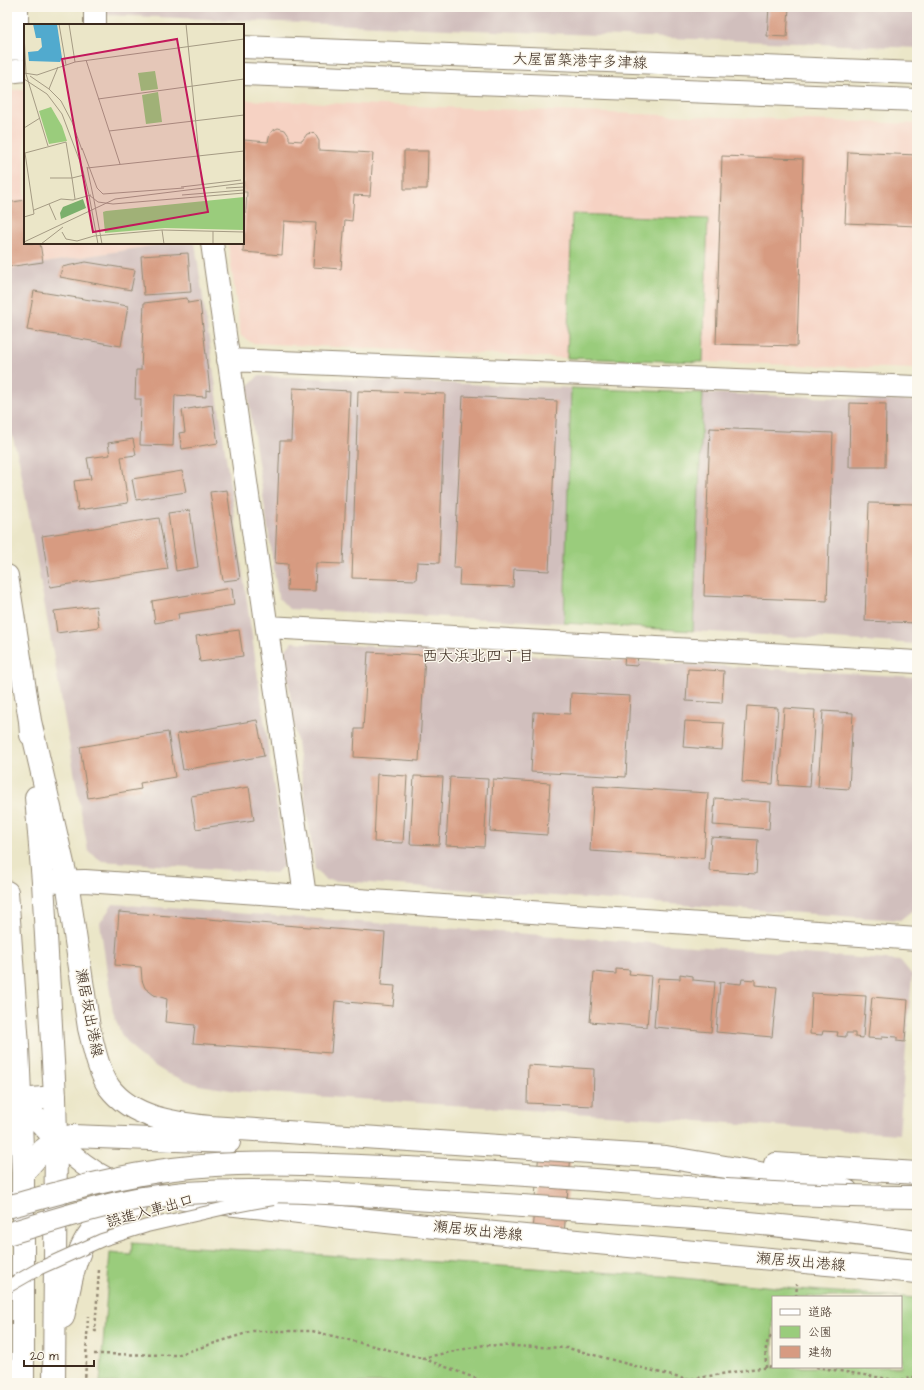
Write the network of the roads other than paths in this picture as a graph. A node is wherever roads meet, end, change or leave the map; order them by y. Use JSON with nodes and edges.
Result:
{"nodes":[{"id":1,"x":17,"y":7,"type":"edge"},
{"id":2,"x":95,"y":7,"type":"edge"},
{"id":3,"x":95,"y":24,"type":"edge"},
{"id":4,"x":244,"y":47,"type":"edge"},
{"id":5,"x":17,"y":48,"type":"edge"},
{"id":6,"x":24,"y":70,"type":"edge"},
{"id":7,"x":7,"y":72,"type":"edge"},
{"id":8,"x":244,"y":74,"type":"edge"},
{"id":9,"x":917,"y":74,"type":"edge"},
{"id":10,"x":917,"y":100,"type":"edge"},
{"id":11,"x":212,"y":244,"type":"edge"},
{"id":12,"x":228,"y":360,"type":"junction"},
{"id":13,"x":917,"y":387,"type":"edge"},
{"id":14,"x":7,"y":576,"type":"edge"},
{"id":15,"x":267,"y":627,"type":"junction"},
{"id":16,"x":917,"y":662,"type":"edge"},
{"id":17,"x":30,"y":721,"type":"junction"},
{"id":18,"x":67,"y":881,"type":"junction"},
{"id":19,"x":43,"y":882,"type":"junction"},
{"id":20,"x":7,"y":892,"type":"edge"},
{"id":21,"x":305,"y":896,"type":"junction"},
{"id":22,"x":9,"y":937,"type":"edge"},
{"id":23,"x":917,"y":939,"type":"edge"},
{"id":24,"x":55,"y":1097,"type":"junction"},
{"id":25,"x":13,"y":1101,"type":"edge"},
{"id":26,"x":392,"y":1139,"type":"junction"},
{"id":27,"x":56,"y":1140,"type":"junction"},
{"id":28,"x":666,"y":1157,"type":"junction"},
{"id":29,"x":23,"y":1173,"type":"junction"},
{"id":30,"x":917,"y":1173,"type":"edge"},
{"id":31,"x":310,"y":1192,"type":"junction"},
{"id":32,"x":917,"y":1198,"type":"edge"},
{"id":33,"x":194,"y":1200,"type":"junction"},
{"id":34,"x":917,"y":1206,"type":"edge"},
{"id":35,"x":7,"y":1208,"type":"edge"},
{"id":36,"x":7,"y":1234,"type":"edge"},
{"id":37,"x":917,"y":1242,"type":"edge"},
{"id":38,"x":917,"y":1272,"type":"edge"},
{"id":39,"x":7,"y":1287,"type":"edge"},
{"id":40,"x":54,"y":1357,"type":"junction"},
{"id":41,"x":22,"y":1383,"type":"edge"},
{"id":42,"x":54,"y":1383,"type":"edge"}],
"edges":[{"from":1,"to":5,"type":"main road"},
{"from":2,"to":3,"type":"main road"},
{"from":4,"to":9,"type":"main road","name":"大屋冨築港宇多津線"},
{"from":6,"to":7,"type":"main road"},
{"from":8,"to":10,"type":"main road","name":"大屋冨築港宇多津線"},
{"from":11,"to":12,"type":"main road"},
{"from":12,"to":13,"type":"main road"},
{"from":12,"to":15,"type":"main road"},
{"from":14,"to":17,"type":"main road","name":"瀬居坂出港線"},
{"from":15,"to":16,"type":"main road"},
{"from":15,"to":21,"type":"main road"},
{"from":17,"to":18,"type":"main road","name":"瀬居坂出港線"},
{"from":17,"to":19,"type":"main road","name":"瀬居坂出港線"},
{"from":18,"to":19,"type":"main road"},
{"from":18,"to":21,"type":"main road"},
{"from":18,"to":26,"type":"main road","name":"瀬居坂出港線"},
{"from":19,"to":24,"type":"main road","name":"瀬居坂出港線"},
{"from":20,"to":22,"type":"main road"},
{"from":21,"to":23,"type":"main road"},
{"from":22,"to":25,"type":"main road"},
{"from":24,"to":25,"type":"main road"},
{"from":24,"to":27,"type":"main road","name":"瀬居坂出港線"},
{"from":25,"to":27,"type":"main road","name":"瀬居坂出港線"},
{"from":25,"to":29,"type":"main road"},
{"from":26,"to":27,"type":"main road","name":"瀬居坂出港線"},
{"from":26,"to":28,"type":"main road","name":"瀬居坂出港線"},
{"from":27,"to":29,"type":"main road"},
{"from":27,"to":33,"type":"main road","name":"瀬居坂出港線"},
{"from":27,"to":40,"type":"main road"},
{"from":28,"to":30,"type":"main road"},
{"from":28,"to":34,"type":"main road","name":"瀬居坂出港線"},
{"from":29,"to":41,"type":"main road"},
{"from":31,"to":36,"type":"main road","bridge":true},
{"from":31,"to":37,"type":"main road","bridge":true},
{"from":31,"to":39,"type":"lane","name":"誤進入車出口","bridge":true},
{"from":32,"to":35,"type":"main road","bridge":true},
{"from":33,"to":38,"type":"main road","name":"瀬居坂出港線"},
{"from":33,"to":40,"type":"main road"},
{"from":40,"to":42,"type":"main road"}]}
